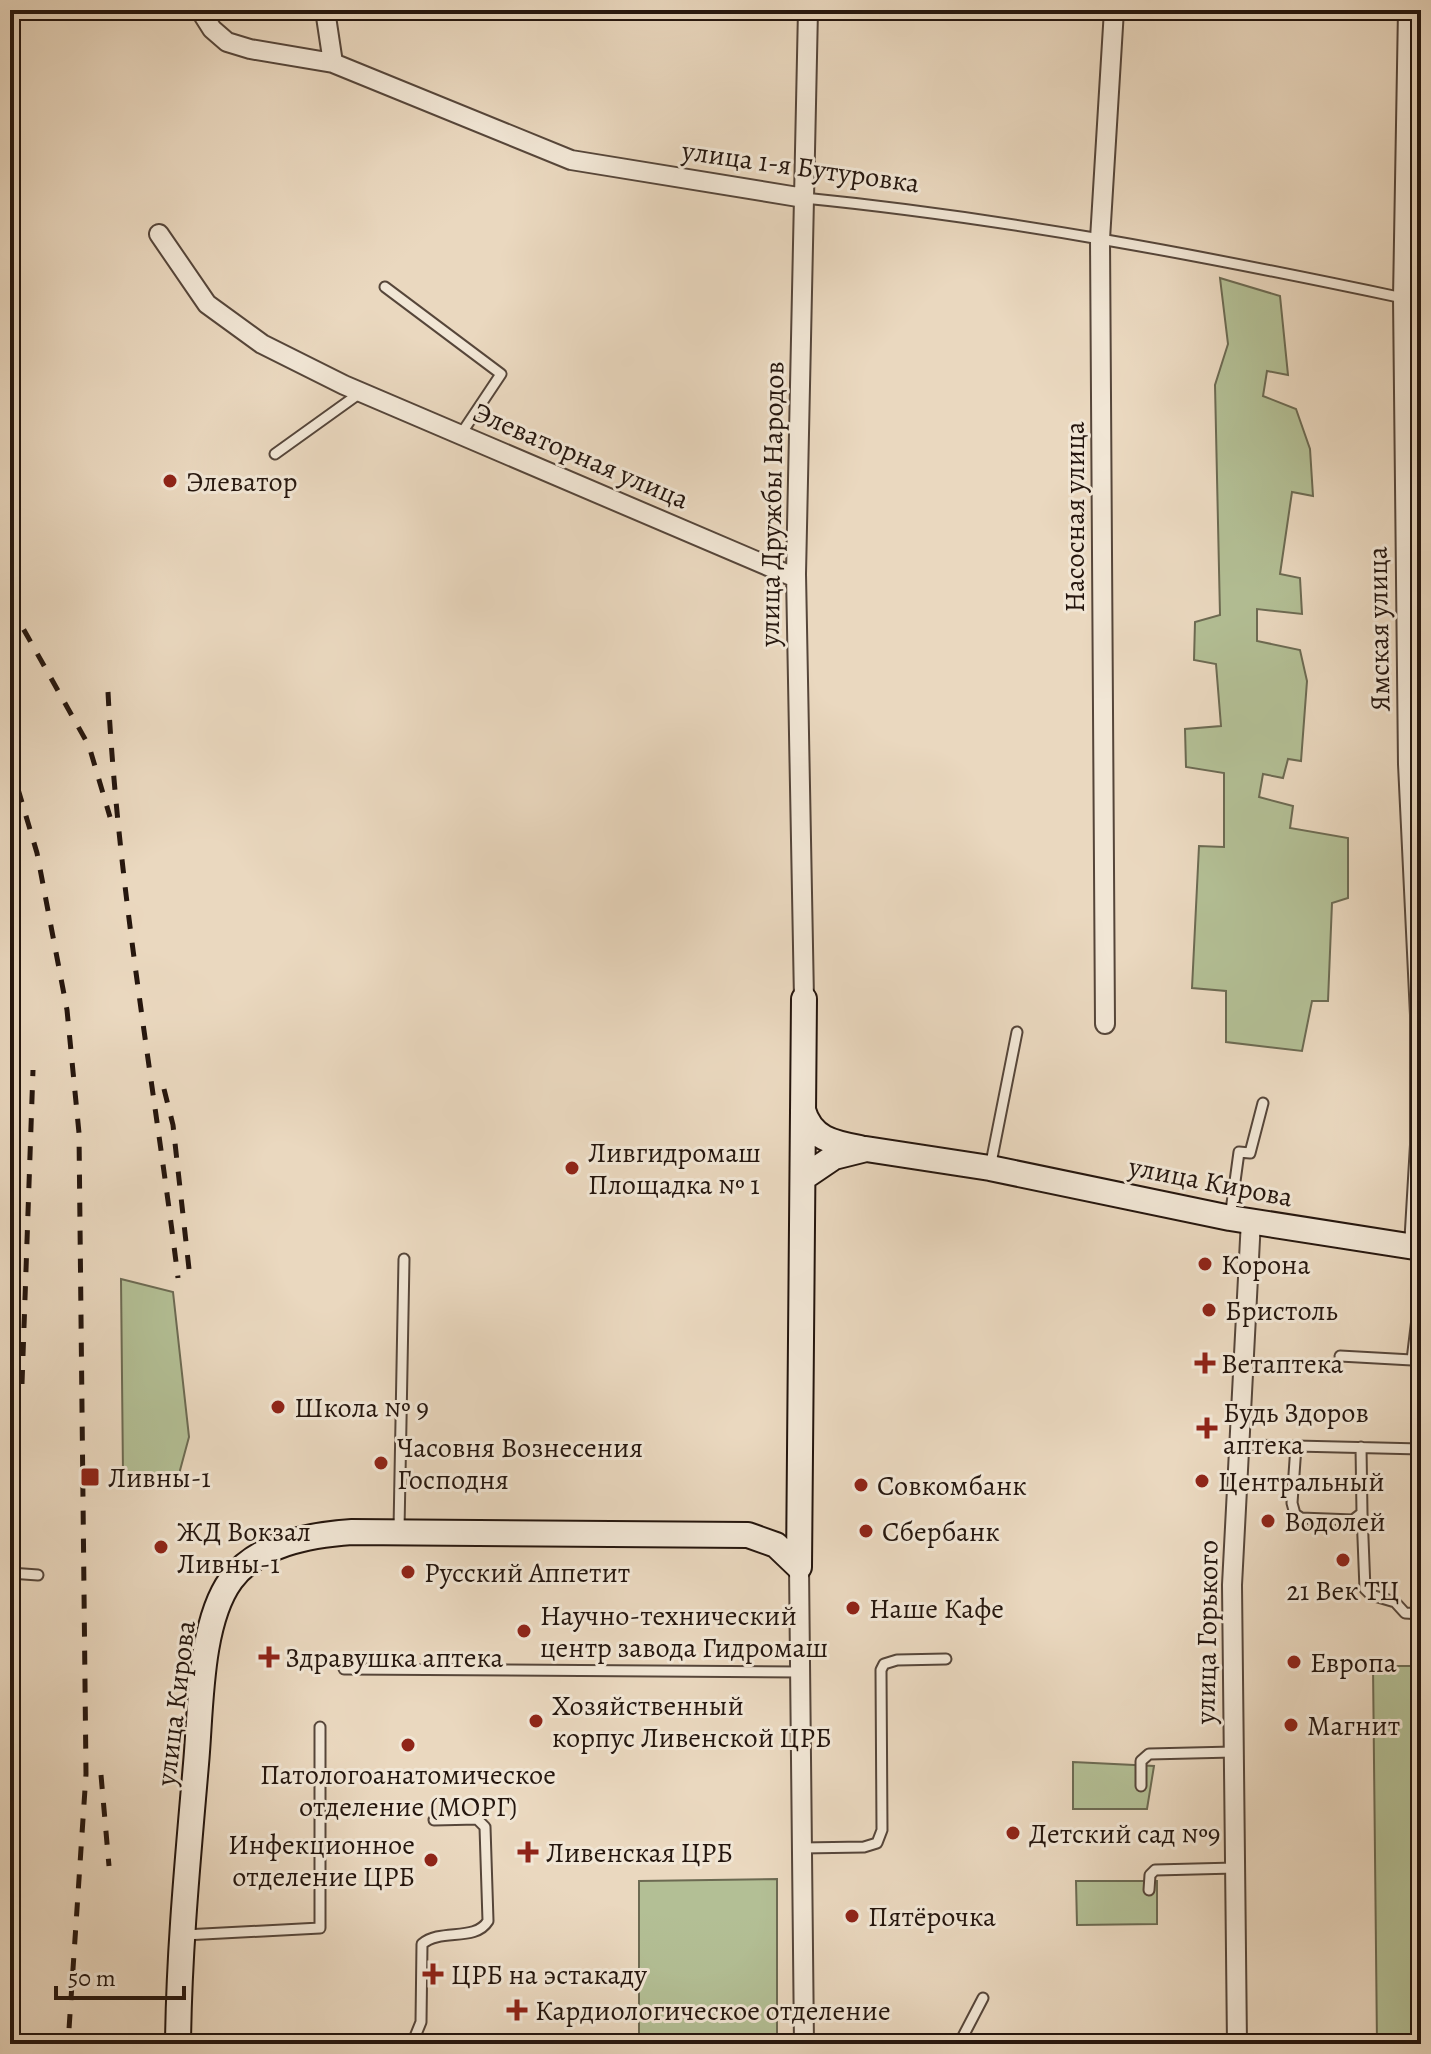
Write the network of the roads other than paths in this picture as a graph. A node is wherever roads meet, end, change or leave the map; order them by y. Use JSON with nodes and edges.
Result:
{"nodes":[{"id":1,"x":200,"y":10,"type":"edge"},
{"id":2,"x":325,"y":10,"type":"edge"},
{"id":3,"x":808,"y":10,"type":"edge"},
{"id":4,"x":1114,"y":10,"type":"edge"},
{"id":5,"x":1408,"y":10,"type":"edge"},
{"id":6,"x":333,"y":63,"type":"junction"},
{"id":7,"x":804,"y":198,"type":"junction"},
{"id":8,"x":159,"y":234,"type":"dead end"},
{"id":9,"x":1100,"y":239,"type":"junction"},
{"id":10,"x":385,"y":287,"type":"dead end"},
{"id":11,"x":1403,"y":298,"type":"junction"},
{"id":12,"x":1421,"y":311,"type":"edge"},
{"id":13,"x":353,"y":389,"type":"junction"},
{"id":14,"x":461,"y":434,"type":"junction"},
{"id":15,"x":275,"y":454,"type":"dead end"},
{"id":16,"x":796,"y":578,"type":"junction"},
{"id":17,"x":804,"y":999,"type":"joint"},
{"id":18,"x":1105,"y":1024,"type":"dead end"},
{"id":19,"x":1017,"y":1032,"type":"dead end"},
{"id":20,"x":1263,"y":1103,"type":"dead end"},
{"id":21,"x":803,"y":1110,"type":"junction"},
{"id":22,"x":1420,"y":1145,"type":"edge"},
{"id":23,"x":866,"y":1149,"type":"junction"},
{"id":24,"x":990,"y":1168,"type":"junction"},
{"id":25,"x":803,"y":1178,"type":"junction"},
{"id":26,"x":1240,"y":1219,"type":"junction"},
{"id":27,"x":1418,"y":1248,"type":"edge"},
{"id":28,"x":404,"y":1259,"type":"dead end"},
{"id":29,"x":1421,"y":1285,"type":"edge"},
{"id":30,"x":1340,"y":1356,"type":"dead end"},
{"id":31,"x":1238,"y":1445,"type":"junction"},
{"id":32,"x":1296,"y":1446,"type":"junction"},
{"id":33,"x":1361,"y":1447,"type":"junction"},
{"id":34,"x":1421,"y":1449,"type":"edge"},
{"id":35,"x":799,"y":1497,"type":"junction"},
{"id":36,"x":1362,"y":1513,"type":"junction"},
{"id":37,"x":399,"y":1533,"type":"junction"},
{"id":38,"x":748,"y":1535,"type":"junction"},
{"id":39,"x":799,"y":1567,"type":"junction"},
{"id":40,"x":10,"y":1573,"type":"edge"},
{"id":41,"x":38,"y":1575,"type":"dead end"},
{"id":42,"x":1421,"y":1614,"type":"edge"},
{"id":43,"x":946,"y":1659,"type":"dead end"},
{"id":44,"x":344,"y":1669,"type":"dead end"},
{"id":45,"x":800,"y":1672,"type":"junction"},
{"id":46,"x":320,"y":1727,"type":"dead end"},
{"id":47,"x":1233,"y":1752,"type":"junction"},
{"id":48,"x":1141,"y":1786,"type":"dead end"},
{"id":49,"x":434,"y":1820,"type":"dead end"},
{"id":50,"x":802,"y":1848,"type":"junction"},
{"id":51,"x":1235,"y":1868,"type":"junction"},
{"id":52,"x":1149,"y":1890,"type":"dead end"},
{"id":53,"x":181,"y":1935,"type":"junction"},
{"id":54,"x":983,"y":1998,"type":"dead end"},
{"id":55,"x":178,"y":2044,"type":"edge"},
{"id":56,"x":412,"y":2044,"type":"edge"},
{"id":57,"x":804,"y":2044,"type":"edge"},
{"id":58,"x":959,"y":2044,"type":"edge"},
{"id":59,"x":1237,"y":2044,"type":"edge"}],
"edges":[{"from":1,"to":6,"type":"street","name":"улица 1-я Бутуровка"},
{"from":2,"to":6,"type":"street"},
{"from":3,"to":7,"type":"street","name":"улица Дружбы Народов"},
{"from":4,"to":9,"type":"street","name":"Насосная улица"},
{"from":5,"to":11,"type":"street","name":"Ямская улица"},
{"from":6,"to":7,"type":"street","name":"улица 1-я Бутуровка"},
{"from":7,"to":9,"type":"lane","name":"улица 1-я Бутуровка"},
{"from":7,"to":16,"type":"street","name":"улица Дружбы Народов"},
{"from":8,"to":13,"type":"street","name":"Элеваторная улица"},
{"from":9,"to":11,"type":"lane","name":"улица 1-я Бутуровка"},
{"from":9,"to":18,"type":"street","name":"Насосная улица"},
{"from":10,"to":14,"type":"lane"},
{"from":11,"to":12,"type":"lane","name":"улица 1-я Бутуровка"},
{"from":11,"to":22,"type":"street","name":"Ямская улица"},
{"from":13,"to":14,"type":"street","name":"Элеваторная улица"},
{"from":13,"to":15,"type":"lane"},
{"from":14,"to":16,"type":"street","name":"Элеваторная улица"},
{"from":16,"to":17,"type":"street","name":"улица Дружбы Народов"},
{"from":17,"to":21,"type":"street"},
{"from":19,"to":24,"type":"lane"},
{"from":20,"to":26,"type":"lane"},
{"from":21,"to":23,"type":"street","name":"улица Кирова"},
{"from":21,"to":25,"type":"street"},
{"from":22,"to":27,"type":"street","name":"Ямская улица"},
{"from":23,"to":24,"type":"street","name":"улица Кирова"},
{"from":23,"to":25,"type":"street"},
{"from":24,"to":26,"type":"street","name":"улица Кирова"},
{"from":25,"to":35,"type":"street"},
{"from":26,"to":27,"type":"street","name":"улица Кирова"},
{"from":26,"to":31,"type":"street","name":"улица Горького"},
{"from":28,"to":37,"type":"lane"},
{"from":29,"to":30,"type":"lane"},
{"from":31,"to":32,"type":"lane"},
{"from":31,"to":47,"type":"street","name":"улица Горького"},
{"from":32,"to":33,"type":"lane"},
{"from":32,"to":36,"type":"lane"},
{"from":33,"to":34,"type":"lane"},
{"from":33,"to":36,"type":"lane"},
{"from":35,"to":38,"type":"street"},
{"from":35,"to":39,"type":"street"},
{"from":36,"to":42,"type":"lane"},
{"from":37,"to":38,"type":"street","name":"улица Кирова"},
{"from":37,"to":53,"type":"street","name":"улица Кирова"},
{"from":38,"to":39,"type":"street","name":"улица Кирова"},
{"from":39,"to":45,"type":"street"},
{"from":40,"to":41,"type":"lane"},
{"from":43,"to":50,"type":"lane"},
{"from":44,"to":45,"type":"lane"},
{"from":45,"to":50,"type":"street"},
{"from":46,"to":53,"type":"lane"},
{"from":47,"to":48,"type":"lane"},
{"from":47,"to":51,"type":"street","name":"улица Горького"},
{"from":49,"to":56,"type":"lane"},
{"from":50,"to":57,"type":"street"},
{"from":51,"to":52,"type":"lane"},
{"from":51,"to":59,"type":"street","name":"улица Горького"},
{"from":53,"to":55,"type":"street","name":"улица Кирова"},
{"from":54,"to":58,"type":"lane"}]}
